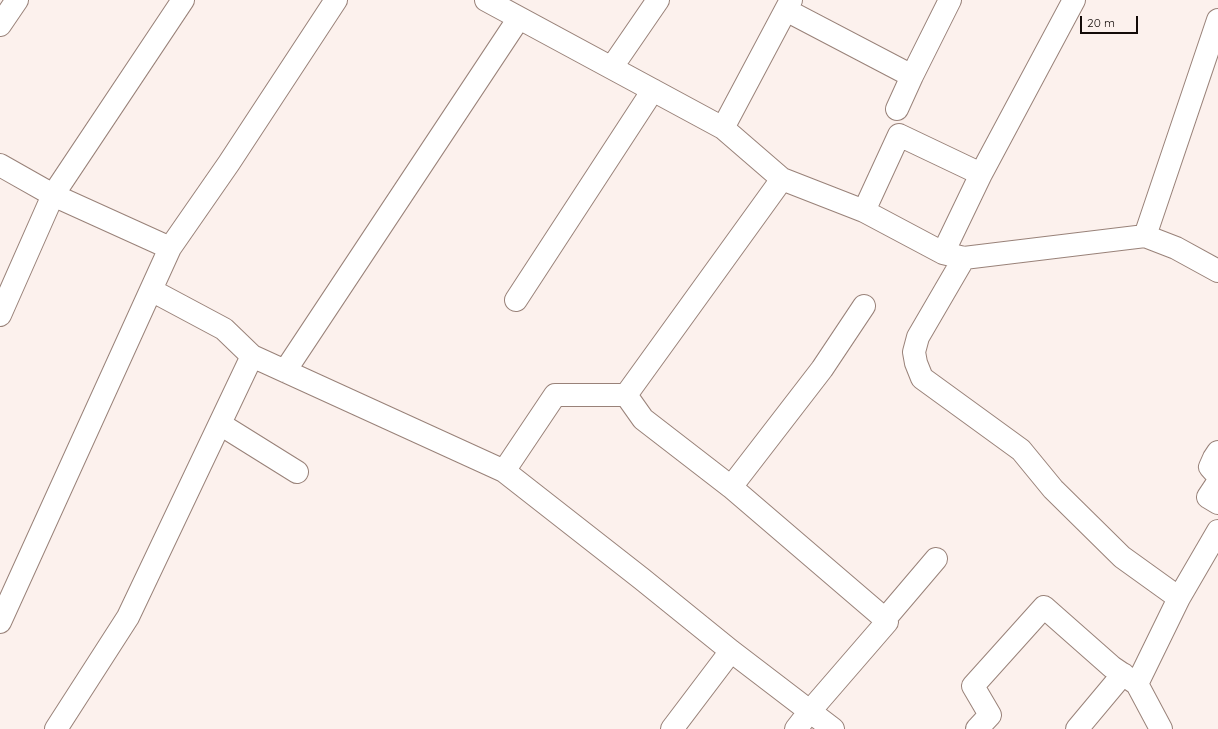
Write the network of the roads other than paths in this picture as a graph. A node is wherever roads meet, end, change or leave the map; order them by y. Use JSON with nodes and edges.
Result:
{"nodes":[{"id":1,"x":18,"y":0,"type":"edge"},
{"id":2,"x":183,"y":0,"type":"edge"},
{"id":3,"x":336,"y":0,"type":"edge"},
{"id":4,"x":486,"y":0,"type":"edge"},
{"id":5,"x":658,"y":0,"type":"edge"},
{"id":6,"x":950,"y":0,"type":"edge"},
{"id":7,"x":1074,"y":0,"type":"edge"},
{"id":8,"x":788,"y":5,"type":"edge"},
{"id":9,"x":519,"y":18,"type":"junction"},
{"id":10,"x":1218,"y":20,"type":"edge"},
{"id":11,"x":0,"y":25,"type":"edge"},
{"id":12,"x":612,"y":67,"type":"junction"},
{"id":13,"x":912,"y":76,"type":"junction"},
{"id":14,"x":654,"y":90,"type":"junction"},
{"id":15,"x":897,"y":109,"type":"dead end"},
{"id":16,"x":723,"y":128,"type":"junction"},
{"id":17,"x":0,"y":165,"type":"edge"},
{"id":18,"x":981,"y":174,"type":"junction"},
{"id":19,"x":782,"y":179,"type":"junction"},
{"id":20,"x":53,"y":195,"type":"junction"},
{"id":21,"x":864,"y":211,"type":"junction"},
{"id":22,"x":1145,"y":236,"type":"junction"},
{"id":23,"x":170,"y":248,"type":"junction"},
{"id":24,"x":943,"y":253,"type":"junction"},
{"id":25,"x":964,"y":258,"type":"junction"},
{"id":26,"x":1218,"y":271,"type":"edge"},
{"id":27,"x":151,"y":290,"type":"junction"},
{"id":28,"x":516,"y":300,"type":"dead end"},
{"id":29,"x":864,"y":306,"type":"dead end"},
{"id":30,"x":1,"y":312,"type":"edge"},
{"id":31,"x":252,"y":356,"type":"junction"},
{"id":32,"x":285,"y":371,"type":"junction"},
{"id":33,"x":626,"y":394,"type":"junction"},
{"id":34,"x":220,"y":424,"type":"junction"},
{"id":35,"x":1218,"y":452,"type":"edge"},
{"id":36,"x":504,"y":471,"type":"junction"},
{"id":37,"x":297,"y":472,"type":"dead end"},
{"id":38,"x":1218,"y":476,"type":"edge"},
{"id":39,"x":1218,"y":482,"type":"edge"},
{"id":40,"x":731,"y":487,"type":"junction"},
{"id":41,"x":1218,"y":503,"type":"edge"},
{"id":42,"x":1218,"y":531,"type":"edge"},
{"id":43,"x":936,"y":559,"type":"dead end"},
{"id":44,"x":1179,"y":598,"type":"junction"},
{"id":45,"x":885,"y":619,"type":"junction"},
{"id":46,"x":0,"y":622,"type":"edge"},
{"id":47,"x":732,"y":651,"type":"junction"},
{"id":48,"x":1130,"y":679,"type":"junction"},
{"id":49,"x":810,"y":711,"type":"junction"},
{"id":50,"x":60,"y":728,"type":"edge"},
{"id":51,"x":672,"y":729,"type":"edge"},
{"id":52,"x":796,"y":729,"type":"edge"},
{"id":53,"x":833,"y":729,"type":"edge"},
{"id":54,"x":977,"y":729,"type":"edge"},
{"id":55,"x":1077,"y":729,"type":"edge"},
{"id":56,"x":1161,"y":729,"type":"edge"}],
"edges":[{"from":1,"to":11,"type":"street"},
{"from":2,"to":20,"type":"street"},
{"from":3,"to":23,"type":"street"},
{"from":4,"to":9,"type":"street"},
{"from":5,"to":12,"type":"street"},
{"from":6,"to":13,"type":"street"},
{"from":7,"to":18,"type":"street"},
{"from":8,"to":13,"type":"street"},
{"from":8,"to":16,"type":"street"},
{"from":9,"to":12,"type":"street"},
{"from":9,"to":32,"type":"street"},
{"from":10,"to":22,"type":"street"},
{"from":12,"to":14,"type":"street"},
{"from":13,"to":15,"type":"street"},
{"from":14,"to":16,"type":"street"},
{"from":14,"to":28,"type":"street"},
{"from":16,"to":19,"type":"street"},
{"from":17,"to":20,"type":"street"},
{"from":18,"to":21,"type":"street"},
{"from":18,"to":24,"type":"street"},
{"from":19,"to":21,"type":"street"},
{"from":19,"to":33,"type":"street"},
{"from":20,"to":23,"type":"street"},
{"from":20,"to":30,"type":"street"},
{"from":21,"to":24,"type":"street"},
{"from":22,"to":25,"type":"street"},
{"from":22,"to":26,"type":"street"},
{"from":23,"to":27,"type":"street"},
{"from":24,"to":25,"type":"street"},
{"from":25,"to":44,"type":"street"},
{"from":27,"to":31,"type":"street"},
{"from":27,"to":46,"type":"street"},
{"from":29,"to":40,"type":"street"},
{"from":31,"to":32,"type":"street"},
{"from":31,"to":34,"type":"street"},
{"from":32,"to":36,"type":"street"},
{"from":33,"to":36,"type":"street"},
{"from":33,"to":40,"type":"street"},
{"from":34,"to":37,"type":"street"},
{"from":34,"to":50,"type":"street"},
{"from":35,"to":38,"type":"street"},
{"from":36,"to":47,"type":"street"},
{"from":39,"to":41,"type":"street"},
{"from":40,"to":45,"type":"street"},
{"from":42,"to":44,"type":"street"},
{"from":43,"to":45,"type":"street"},
{"from":44,"to":48,"type":"street"},
{"from":45,"to":49,"type":"street"},
{"from":47,"to":49,"type":"street"},
{"from":47,"to":51,"type":"street"},
{"from":48,"to":54,"type":"street"},
{"from":48,"to":55,"type":"street"},
{"from":48,"to":56,"type":"street"},
{"from":49,"to":52,"type":"street"},
{"from":49,"to":53,"type":"street"}]}
